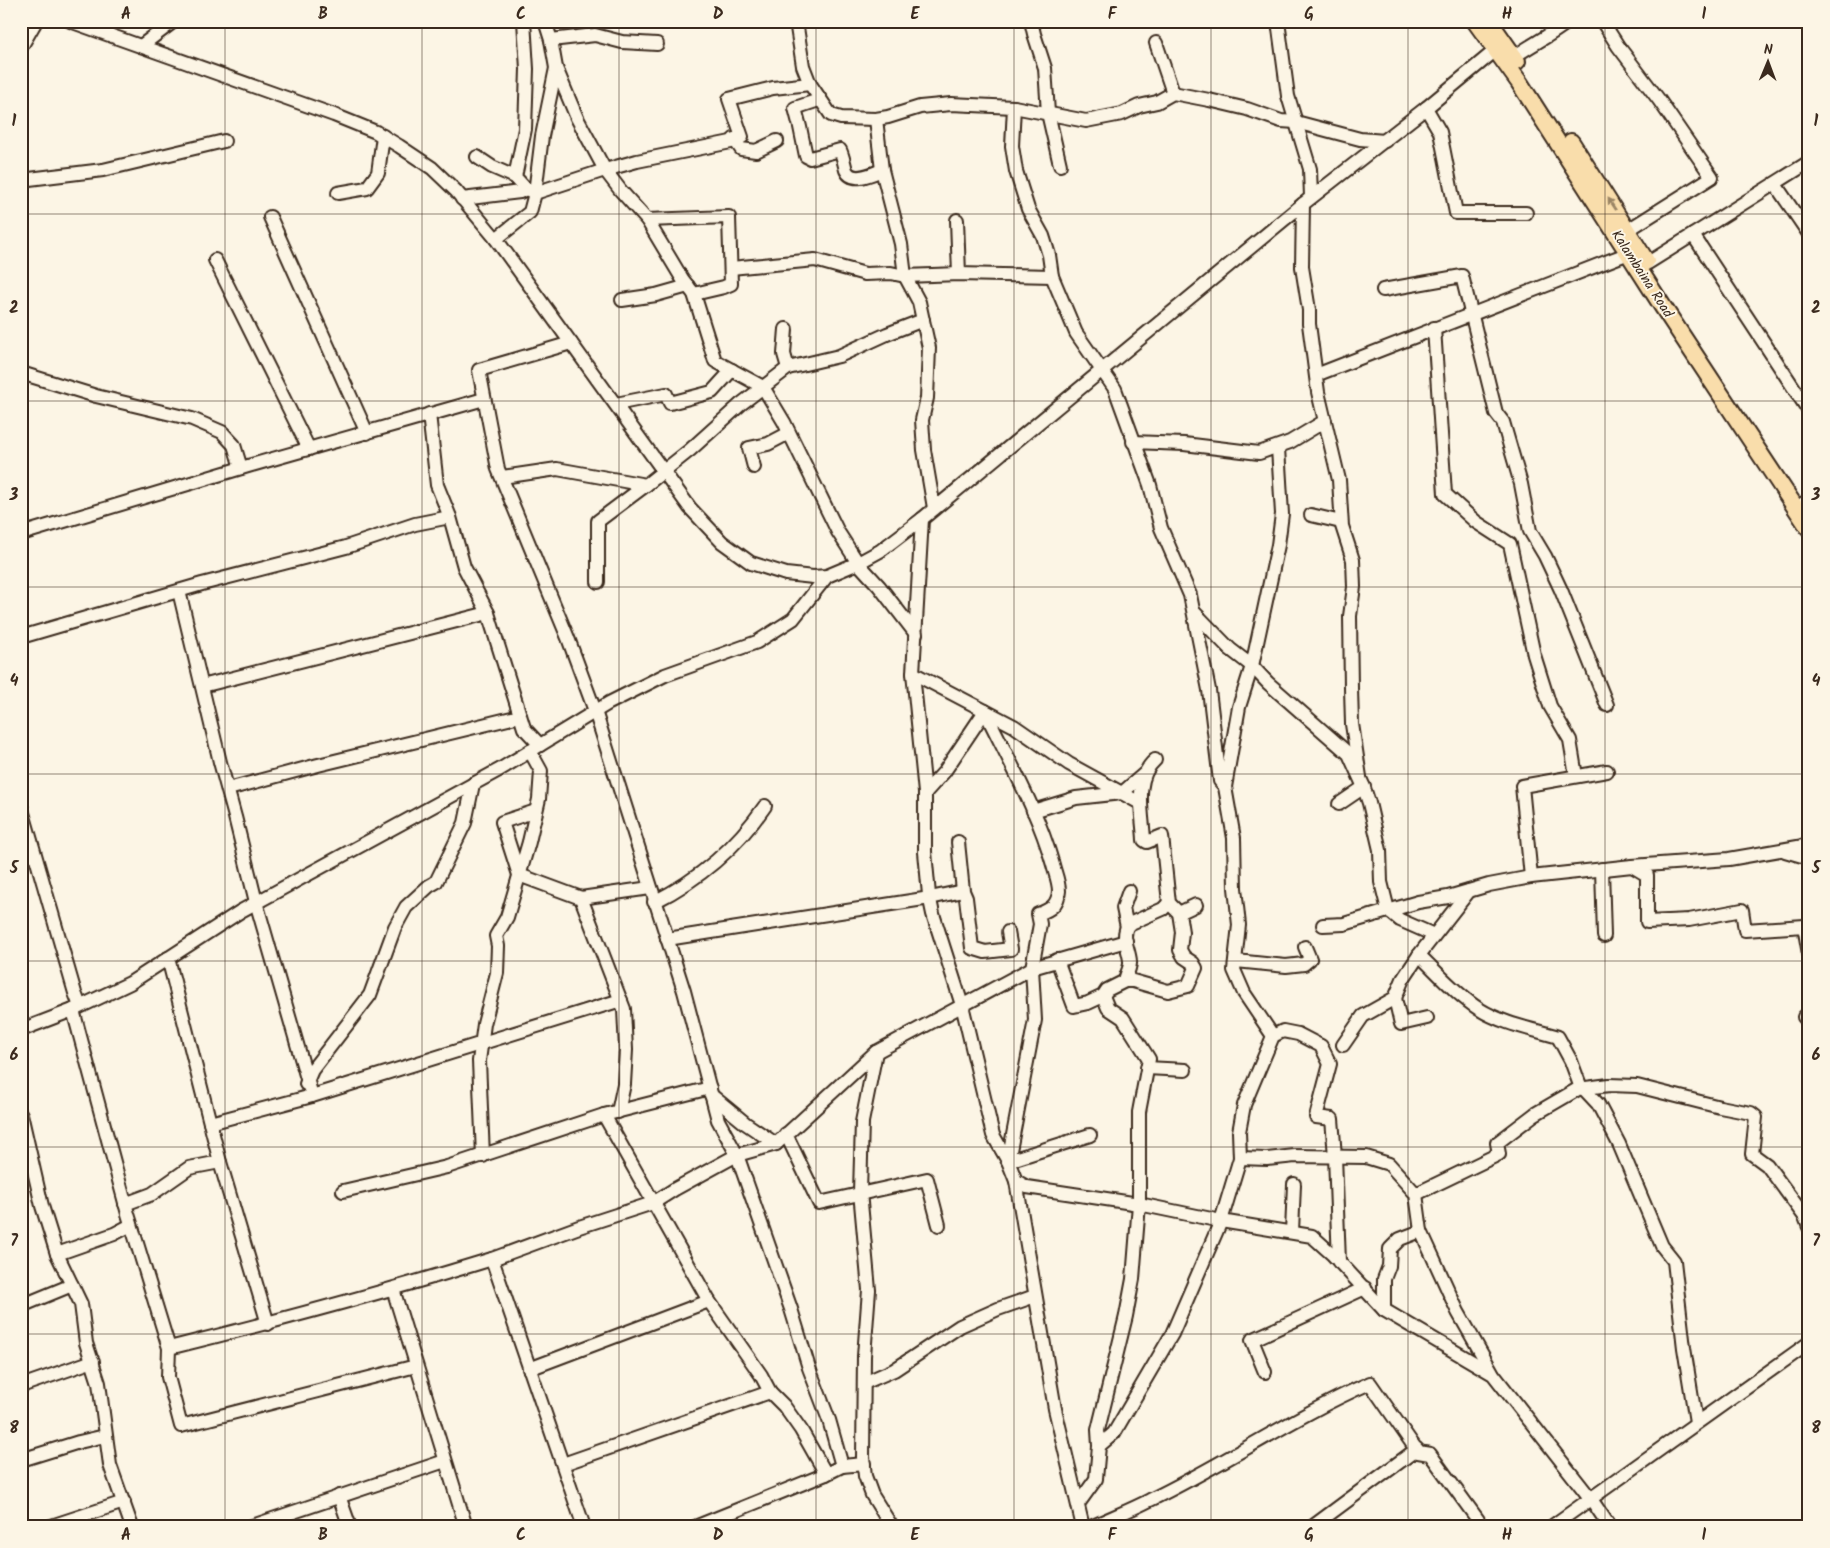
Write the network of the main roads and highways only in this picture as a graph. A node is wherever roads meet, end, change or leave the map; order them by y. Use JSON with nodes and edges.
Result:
{"nodes":[{"id":1,"x":1475,"y":21,"type":"edge"},
{"id":2,"x":1489,"y":21,"type":"edge"},
{"id":3,"x":1500,"y":46,"type":"junction"},
{"id":4,"x":1510,"y":60,"type":"junction"},
{"id":5,"x":1807,"y":504,"type":"edge"},
{"id":6,"x":1809,"y":528,"type":"edge"}],
"edges":[{"from":1,"to":3,"type":"main road","name":"Kalambaina Road"},
{"from":2,"to":3,"type":"main road"},
{"from":3,"to":4,"type":"main road","name":"Kalambaina Road"},
{"from":5,"to":4,"type":"main road","one_way":true},
{"from":4,"to":6,"type":"main road","name":"Kalambaina Road"}]}
